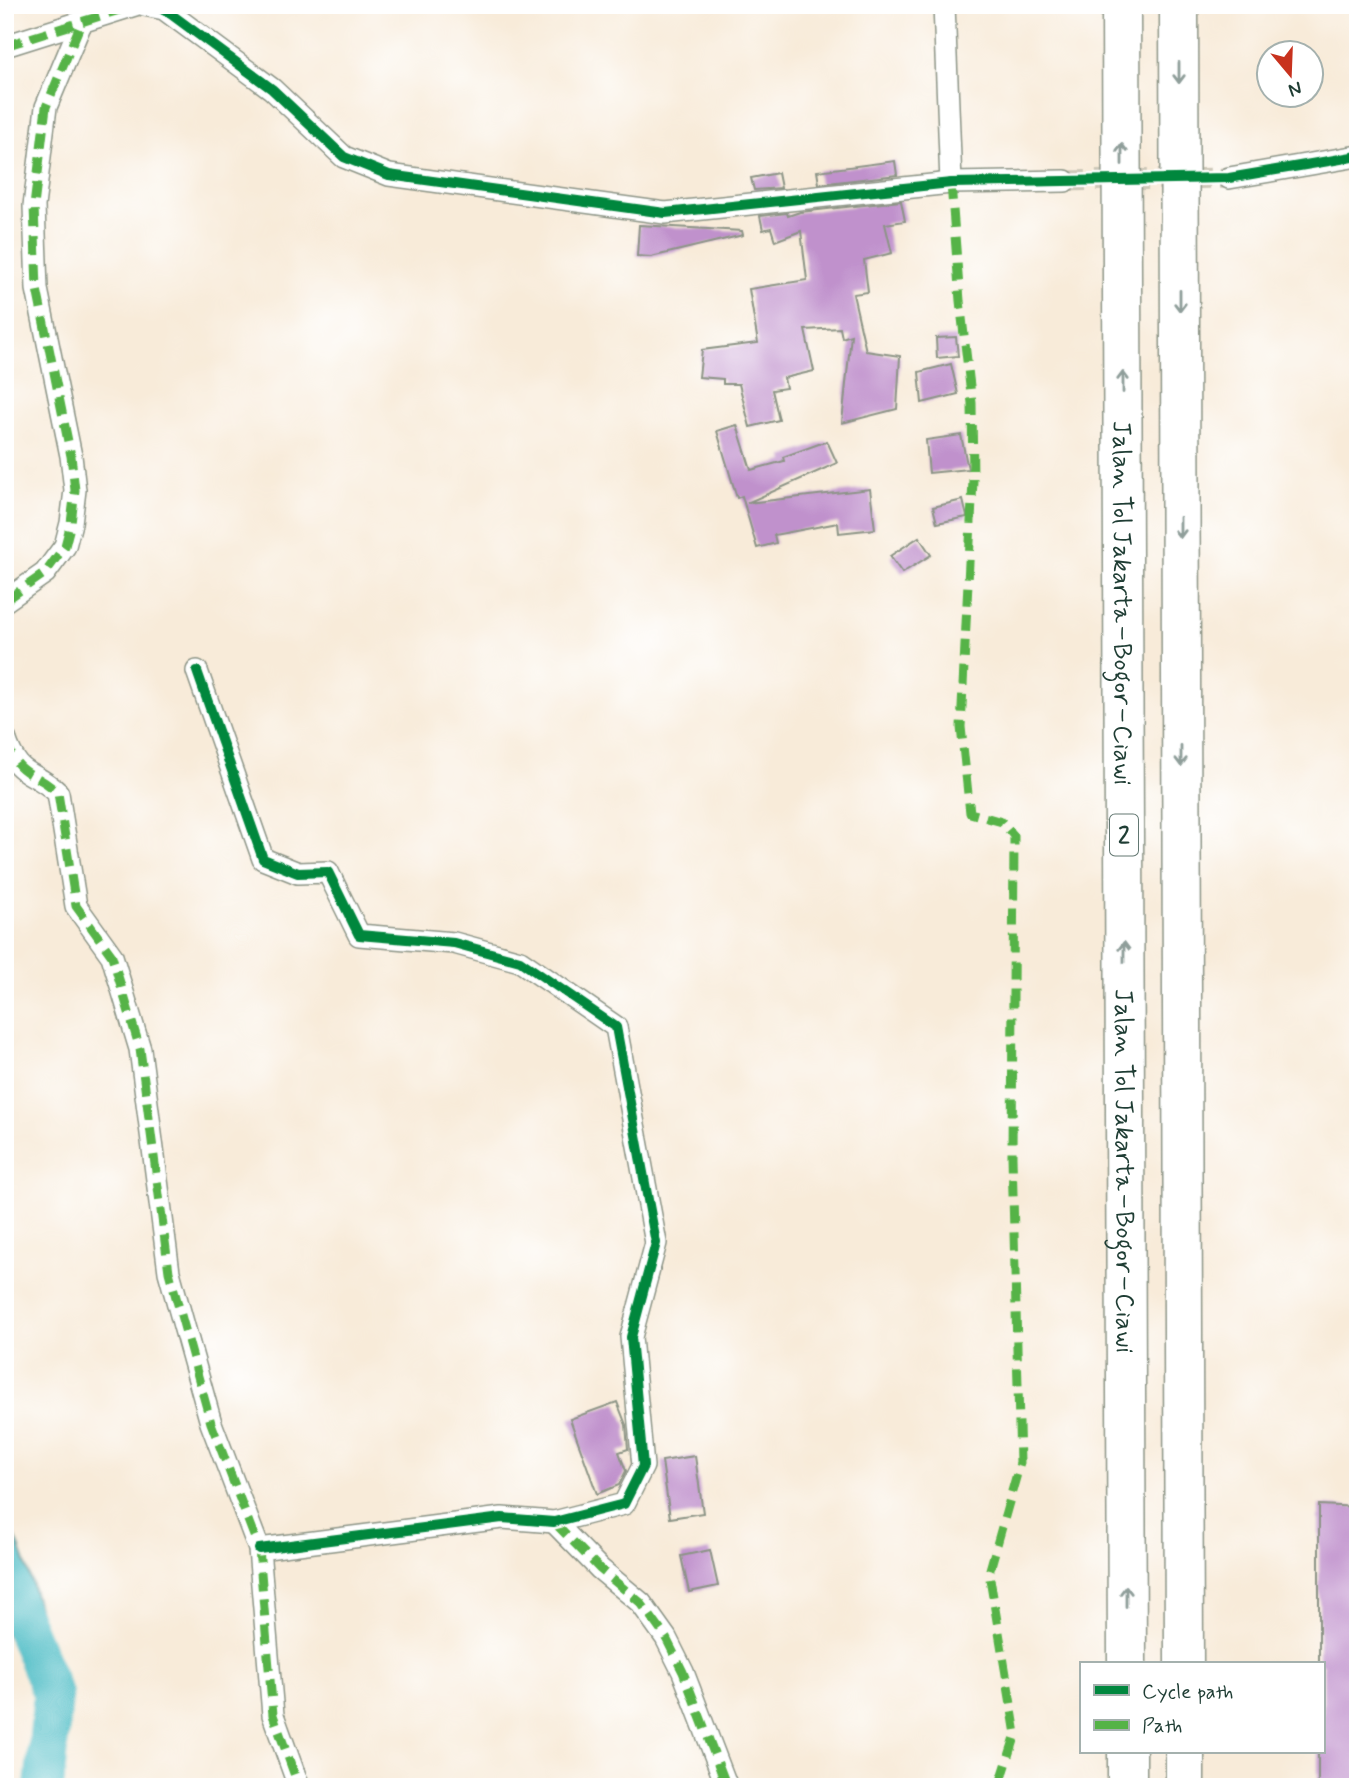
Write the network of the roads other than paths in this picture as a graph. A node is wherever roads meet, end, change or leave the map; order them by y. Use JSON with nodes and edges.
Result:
{"nodes":[{"id":1,"x":135,"y":5,"type":"edge"},
{"id":2,"x":144,"y":5,"type":"edge"},
{"id":3,"x":944,"y":5,"type":"edge"},
{"id":4,"x":1121,"y":5,"type":"edge"},
{"id":5,"x":1179,"y":5,"type":"edge"},
{"id":6,"x":82,"y":21,"type":"junction"},
{"id":7,"x":5,"y":46,"type":"edge"},
{"id":8,"x":1358,"y":156,"type":"edge"},
{"id":9,"x":1229,"y":178,"type":"tunnel mouth"},
{"id":10,"x":1065,"y":181,"type":"tunnel mouth"},
{"id":11,"x":951,"y":183,"type":"junction"},
{"id":12,"x":5,"y":601,"type":"edge"},
{"id":13,"x":197,"y":671,"type":"dead end"},
{"id":14,"x":5,"y":738,"type":"edge"},
{"id":15,"x":554,"y":1522,"type":"junction"},
{"id":16,"x":259,"y":1549,"type":"junction"},
{"id":17,"x":1126,"y":1662,"type":"edge"},
{"id":18,"x":1184,"y":1662,"type":"edge"},
{"id":19,"x":1127,"y":1754,"type":"edge"},
{"id":20,"x":1185,"y":1754,"type":"edge"},
{"id":21,"x":299,"y":1787,"type":"edge"},
{"id":22,"x":727,"y":1787,"type":"edge"},
{"id":23,"x":1127,"y":1787,"type":"edge"},
{"id":24,"x":1185,"y":1787,"type":"edge"}],
"edges":[{"from":1,"to":6,"type":"street"},
{"from":2,"to":11,"type":"street"},
{"from":3,"to":11,"type":"street"},
{"from":17,"to":4,"type":"highway","name":"Jalan Tol Jakarta–Bogor–Ciawi","number":"2","one_way":true},
{"from":5,"to":18,"type":"highway","one_way":true},
{"from":6,"to":7,"type":"street"},
{"from":6,"to":12,"type":"street"},
{"from":8,"to":9,"type":"street"},
{"from":10,"to":11,"type":"street"},
{"from":13,"to":15,"type":"street"},
{"from":14,"to":16,"type":"street"},
{"from":15,"to":16,"type":"street"},
{"from":15,"to":22,"type":"street"},
{"from":16,"to":21,"type":"street"},
{"from":19,"to":23,"type":"highway"},
{"from":20,"to":24,"type":"highway"}]}
